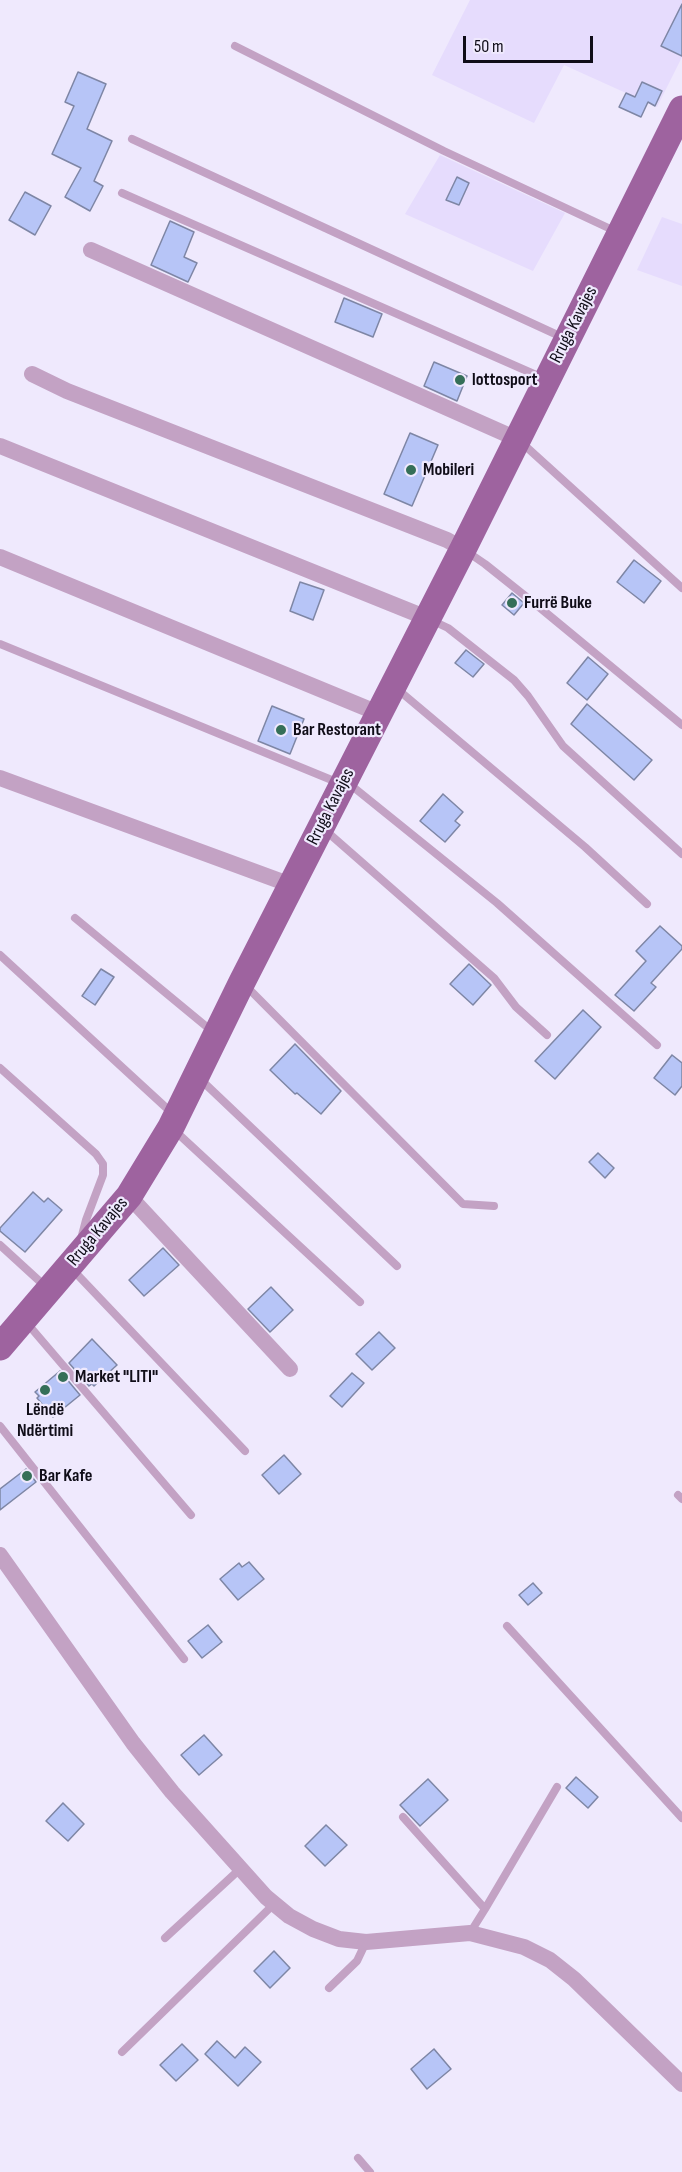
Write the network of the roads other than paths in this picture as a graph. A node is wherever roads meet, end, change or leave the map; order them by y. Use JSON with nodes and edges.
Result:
{"nodes":[{"id":1,"x":235,"y":46,"type":"dead end"},
{"id":2,"x":678,"y":124,"type":"edge"},
{"id":3,"x":132,"y":139,"type":"dead end"},
{"id":4,"x":122,"y":193,"type":"dead end"},
{"id":5,"x":620,"y":234,"type":"junction"},
{"id":6,"x":91,"y":250,"type":"dead end"},
{"id":7,"x":567,"y":340,"type":"junction"},
{"id":8,"x":32,"y":374,"type":"dead end"},
{"id":9,"x":546,"y":380,"type":"junction"},
{"id":10,"x":517,"y":438,"type":"junction"},
{"id":11,"x":0,"y":446,"type":"edge"},
{"id":12,"x":463,"y":549,"type":"junction"},
{"id":13,"x":0,"y":557,"type":"edge"},
{"id":14,"x":682,"y":588,"type":"edge"},
{"id":15,"x":428,"y":618,"type":"junction"},
{"id":16,"x":0,"y":644,"type":"edge"},
{"id":17,"x":393,"y":686,"type":"junction"},
{"id":18,"x":378,"y":713,"type":"junction"},
{"id":19,"x":682,"y":725,"type":"edge"},
{"id":20,"x":0,"y":778,"type":"edge"},
{"id":21,"x":343,"y":782,"type":"junction"},
{"id":22,"x":321,"y":826,"type":"junction"},
{"id":23,"x":682,"y":854,"type":"edge"},
{"id":24,"x":291,"y":885,"type":"junction"},
{"id":25,"x":647,"y":904,"type":"dead end"},
{"id":26,"x":75,"y":918,"type":"dead end"},
{"id":27,"x":0,"y":955,"type":"edge"},
{"id":28,"x":242,"y":982,"type":"junction"},
{"id":29,"x":216,"y":1035,"type":"junction"},
{"id":30,"x":547,"y":1035,"type":"dead end"},
{"id":31,"x":657,"y":1045,"type":"dead end"},
{"id":32,"x":0,"y":1068,"type":"edge"},
{"id":33,"x":196,"y":1076,"type":"junction"},
{"id":34,"x":173,"y":1121,"type":"junction"},
{"id":35,"x":129,"y":1196,"type":"junction"},
{"id":36,"x":494,"y":1206,"type":"dead end"},
{"id":37,"x":0,"y":1245,"type":"edge"},
{"id":38,"x":75,"y":1260,"type":"junction"},
{"id":39,"x":397,"y":1266,"type":"dead end"},
{"id":40,"x":49,"y":1291,"type":"junction"},
{"id":41,"x":360,"y":1302,"type":"dead end"},
{"id":42,"x":24,"y":1319,"type":"junction"},
{"id":43,"x":0,"y":1347,"type":"edge"},
{"id":44,"x":290,"y":1369,"type":"dead end"},
{"id":45,"x":0,"y":1426,"type":"edge"},
{"id":46,"x":245,"y":1451,"type":"dead end"},
{"id":47,"x":190,"y":1515,"type":"dead end"},
{"id":48,"x":0,"y":1556,"type":"edge"},
{"id":49,"x":507,"y":1626,"type":"dead end"},
{"id":50,"x":184,"y":1659,"type":"dead end"},
{"id":51,"x":557,"y":1787,"type":"dead end"},
{"id":52,"x":403,"y":1817,"type":"dead end"},
{"id":53,"x":682,"y":1818,"type":"edge"},
{"id":54,"x":240,"y":1869,"type":"junction"},
{"id":55,"x":274,"y":1904,"type":"junction"},
{"id":56,"x":485,"y":1909,"type":"junction"},
{"id":57,"x":470,"y":1933,"type":"junction"},
{"id":58,"x":165,"y":1938,"type":"dead end"},
{"id":59,"x":366,"y":1942,"type":"junction"},
{"id":60,"x":329,"y":1988,"type":"dead end"},
{"id":61,"x":122,"y":2052,"type":"dead end"},
{"id":62,"x":680,"y":2078,"type":"edge"},
{"id":63,"x":358,"y":2158,"type":"dead end"},
{"id":64,"x":370,"y":2172,"type":"edge"}],
"edges":[{"from":1,"to":5,"type":"lane"},
{"from":2,"to":5,"type":"main road","name":"Rruga Kavajes"},
{"from":3,"to":7,"type":"lane"},
{"from":4,"to":9,"type":"lane"},
{"from":5,"to":7,"type":"main road","name":"Rruga Kavajes"},
{"from":6,"to":10,"type":"street"},
{"from":7,"to":9,"type":"main road","name":"Rruga Kavajes"},
{"from":8,"to":12,"type":"street"},
{"from":9,"to":10,"type":"main road","name":"Rruga Kavajes"},
{"from":10,"to":12,"type":"main road","name":"Rruga Kavajes"},
{"from":10,"to":14,"type":"lane"},
{"from":11,"to":15,"type":"street"},
{"from":12,"to":15,"type":"main road","name":"Rruga Kavajes"},
{"from":12,"to":19,"type":"lane"},
{"from":13,"to":18,"type":"street"},
{"from":15,"to":17,"type":"main road","name":"Rruga Kavajes"},
{"from":15,"to":23,"type":"lane"},
{"from":16,"to":21,"type":"lane"},
{"from":17,"to":18,"type":"main road","name":"Rruga Kavajes"},
{"from":17,"to":25,"type":"lane"},
{"from":18,"to":21,"type":"main road","name":"Rruga Kavajes"},
{"from":20,"to":24,"type":"street"},
{"from":21,"to":22,"type":"main road","name":"Rruga Kavajes"},
{"from":21,"to":31,"type":"lane"},
{"from":22,"to":24,"type":"main road","name":"Rruga Kavajes"},
{"from":22,"to":30,"type":"lane"},
{"from":24,"to":28,"type":"main road","name":"Rruga Kavajes"},
{"from":26,"to":29,"type":"lane"},
{"from":27,"to":34,"type":"lane"},
{"from":28,"to":29,"type":"main road","name":"Rruga Kavajes"},
{"from":28,"to":36,"type":"lane"},
{"from":29,"to":33,"type":"main road","name":"Rruga Kavajes"},
{"from":32,"to":38,"type":"lane"},
{"from":33,"to":34,"type":"main road","name":"Rruga Kavajes"},
{"from":33,"to":39,"type":"lane"},
{"from":34,"to":35,"type":"main road","name":"Rruga Kavajes"},
{"from":34,"to":41,"type":"lane"},
{"from":35,"to":38,"type":"main road","name":"Rruga Kavajes"},
{"from":35,"to":44,"type":"street"},
{"from":37,"to":40,"type":"lane"},
{"from":38,"to":40,"type":"main road","name":"Rruga Kavajes"},
{"from":38,"to":46,"type":"lane"},
{"from":40,"to":42,"type":"main road","name":"Rruga Kavajes"},
{"from":42,"to":43,"type":"main road","name":"Rruga Kavajes"},
{"from":42,"to":47,"type":"lane"},
{"from":45,"to":50,"type":"lane"},
{"from":48,"to":54,"type":"street"},
{"from":49,"to":53,"type":"lane"},
{"from":51,"to":56,"type":"lane"},
{"from":52,"to":56,"type":"lane"},
{"from":54,"to":55,"type":"street"},
{"from":54,"to":58,"type":"lane"},
{"from":55,"to":59,"type":"street"},
{"from":55,"to":61,"type":"lane"},
{"from":56,"to":57,"type":"lane"},
{"from":57,"to":59,"type":"street"},
{"from":57,"to":62,"type":"street"},
{"from":59,"to":60,"type":"lane"},
{"from":63,"to":64,"type":"lane"}]}
